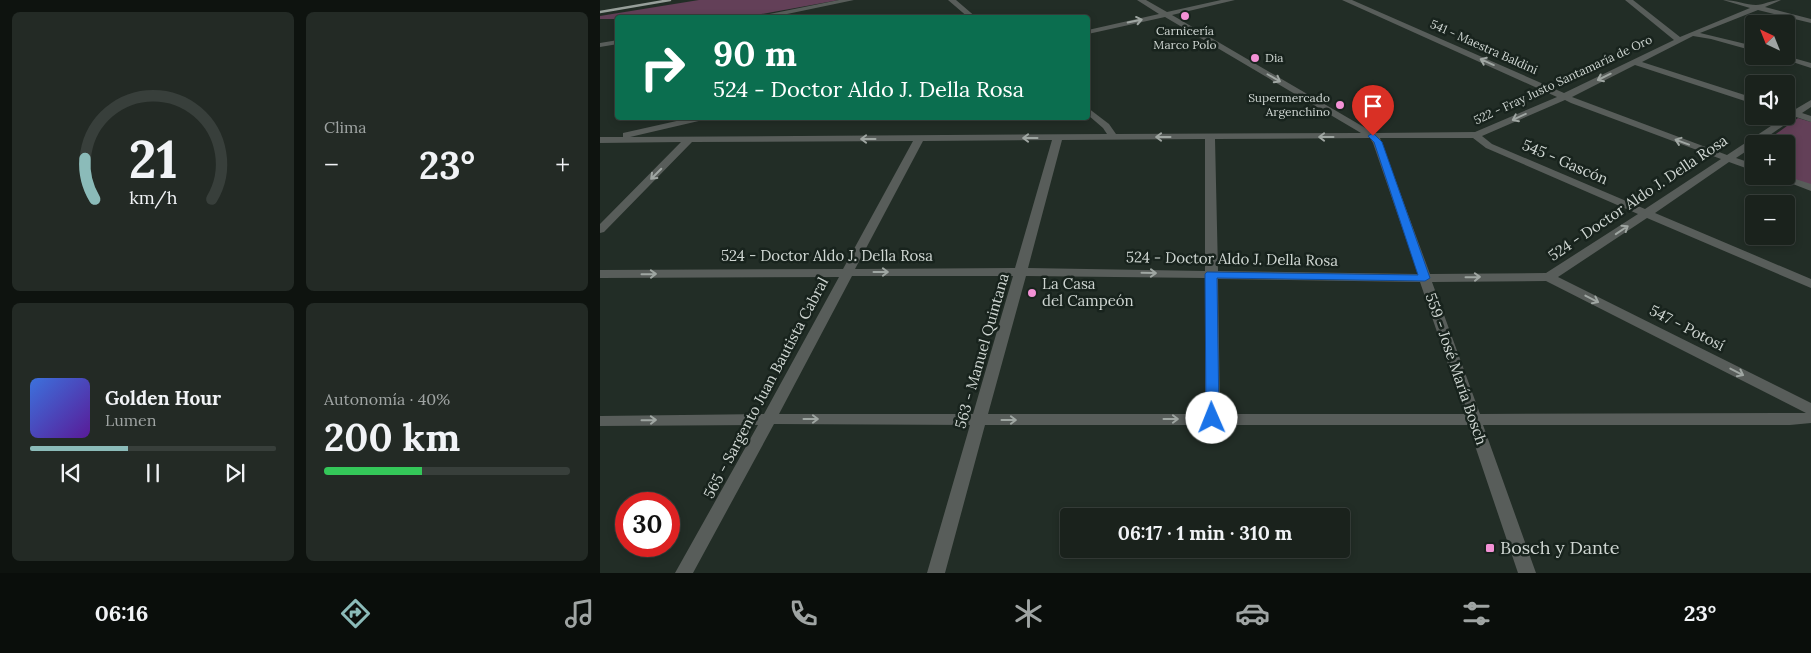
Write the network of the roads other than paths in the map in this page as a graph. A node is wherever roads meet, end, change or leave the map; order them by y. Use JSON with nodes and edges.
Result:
{"nodes":[{"id":1,"x":850,"y":0,"type":"edge"},
{"id":2,"x":952,"y":0,"type":"edge"},
{"id":3,"x":1141,"y":0,"type":"edge"},
{"id":4,"x":1231,"y":0,"type":"edge"},
{"id":5,"x":1346,"y":0,"type":"edge"},
{"id":6,"x":1629,"y":0,"type":"edge"},
{"id":7,"x":1727,"y":0,"type":"edge"},
{"id":8,"x":1777,"y":0,"type":"edge"},
{"id":9,"x":1756,"y":8,"type":"junction"},
{"id":10,"x":1166,"y":14,"type":"junction"},
{"id":11,"x":769,"y":15,"type":"edge"},
{"id":12,"x":970,"y":15,"type":"edge"},
{"id":13,"x":1811,"y":22,"type":"edge"},
{"id":14,"x":1090,"y":32,"type":"edge"},
{"id":15,"x":1692,"y":34,"type":"junction"},
{"id":16,"x":1679,"y":40,"type":"junction"},
{"id":17,"x":615,"y":42,"type":"edge"},
{"id":18,"x":600,"y":45,"type":"edge"},
{"id":19,"x":1745,"y":47,"type":"edge"},
{"id":20,"x":1795,"y":61,"type":"edge"},
{"id":21,"x":1634,"y":62,"type":"junction"},
{"id":22,"x":1811,"y":66,"type":"edge"},
{"id":23,"x":1564,"y":97,"type":"junction"},
{"id":24,"x":1745,"y":98,"type":"edge"},
{"id":25,"x":1811,"y":103,"type":"edge"},
{"id":26,"x":1795,"y":111,"type":"edge"},
{"id":27,"x":1090,"y":113,"type":"edge"},
{"id":28,"x":1795,"y":114,"type":"edge"},
{"id":29,"x":1811,"y":119,"type":"edge"},
{"id":30,"x":691,"y":120,"type":"edge"},
{"id":31,"x":1775,"y":125,"type":"edge"},
{"id":32,"x":1475,"y":135,"type":"junction"},
{"id":33,"x":1373,"y":136,"type":"junction"},
{"id":34,"x":1210,"y":137,"type":"junction"},
{"id":35,"x":1058,"y":138,"type":"junction"},
{"id":36,"x":1114,"y":138,"type":"junction"},
{"id":37,"x":690,"y":139,"type":"junction"},
{"id":38,"x":919,"y":139,"type":"junction"},
{"id":39,"x":600,"y":140,"type":"edge"},
{"id":40,"x":614,"y":140,"type":"junction"},
{"id":41,"x":1728,"y":159,"type":"junction"},
{"id":42,"x":1745,"y":165,"type":"edge"},
{"id":43,"x":1795,"y":182,"type":"edge"},
{"id":44,"x":1811,"y":188,"type":"edge"},
{"id":45,"x":1647,"y":214,"type":"junction"},
{"id":46,"x":600,"y":230,"type":"edge"},
{"id":47,"x":848,"y":272,"type":"junction"},
{"id":48,"x":1022,"y":272,"type":"junction"},
{"id":49,"x":600,"y":274,"type":"edge"},
{"id":50,"x":1211,"y":274,"type":"junction"},
{"id":51,"x":1548,"y":276,"type":"junction"},
{"id":52,"x":1425,"y":278,"type":"junction"},
{"id":53,"x":1811,"y":284,"type":"edge"},
{"id":54,"x":1811,"y":409,"type":"edge"},
{"id":55,"x":1212,"y":418,"type":"junction"},
{"id":56,"x":1811,"y":418,"type":"edge"},
{"id":57,"x":769,"y":419,"type":"junction"},
{"id":58,"x":978,"y":420,"type":"junction"},
{"id":59,"x":1475,"y":420,"type":"junction"},
{"id":60,"x":600,"y":421,"type":"edge"},
{"id":61,"x":684,"y":573,"type":"edge"},
{"id":62,"x":936,"y":573,"type":"edge"},
{"id":63,"x":1527,"y":573,"type":"edge"}],
"edges":[{"from":1,"to":11,"type":"street"},
{"from":2,"to":12,"type":"street"},
{"from":3,"to":10,"type":"street"},
{"from":4,"to":10,"type":"street"},
{"from":23,"to":5,"type":"street","name":"541 - Maestra Baldini","one_way":true},
{"from":6,"to":16,"type":"street"},
{"from":7,"to":9,"type":"street"},
{"from":8,"to":9,"type":"street","name":"522 - Fray Justo Santamaría de Oro"},
{"from":9,"to":13,"type":"street"},
{"from":9,"to":15,"type":"street","name":"522 - Fray Justo Santamaría de Oro"},
{"from":14,"to":10,"type":"street","one_way":true},
{"from":10,"to":33,"type":"street","one_way":true},
{"from":15,"to":16,"type":"street","name":"522 - Fray Justo Santamaría de Oro"},
{"from":15,"to":19,"type":"street"},
{"from":16,"to":21,"type":"street","name":"522 - Fray Justo Santamaría de Oro"},
{"from":17,"to":18,"type":"street"},
{"from":20,"to":22,"type":"street"},
{"from":21,"to":23,"type":"street","name":"522 - Fray Justo Santamaría de Oro","one_way":true},
{"from":21,"to":24,"type":"street"},
{"from":23,"to":32,"type":"street","name":"522 - Fray Justo Santamaría de Oro","one_way":true},
{"from":41,"to":23,"type":"street","name":"541 - Maestra Baldini","one_way":true},
{"from":25,"to":26,"type":"street","name":"524 - Doctor Aldo J. Della Rosa"},
{"from":27,"to":36,"type":"street"},
{"from":28,"to":29,"type":"street"},
{"from":30,"to":40,"type":"street"},
{"from":31,"to":41,"type":"street","name":"524 - Doctor Aldo J. Della Rosa"},
{"from":32,"to":33,"type":"street","name":"522 - Fray Justo Santamaría de Oro"},
{"from":32,"to":45,"type":"street","name":"545 - Gascón"},
{"from":33,"to":34,"type":"street","name":"522 - Fray Justo Santamaría de Oro","one_way":true},
{"from":33,"to":52,"type":"street","name":"559 - José María Bosch"},
{"from":34,"to":36,"type":"street","name":"522 - Fray Justo Santamaría de Oro","one_way":true},
{"from":34,"to":50,"type":"street"},
{"from":35,"to":36,"type":"street","name":"522 - Fray Justo Santamaría de Oro"},
{"from":35,"to":38,"type":"street","name":"522 - Fray Justo Santamaría de Oro","one_way":true},
{"from":35,"to":48,"type":"street","name":"563 - Manuel Quintana"},
{"from":38,"to":37,"type":"street","name":"522 - Fray Justo Santamaría de Oro","one_way":true},
{"from":37,"to":40,"type":"street","name":"522 - Fray Justo Santamaría de Oro"},
{"from":37,"to":46,"type":"street","one_way":true},
{"from":38,"to":47,"type":"street","name":"565 - Sargento Juan Bautista Cabral"},
{"from":39,"to":40,"type":"street","name":"522 - Fray Justo Santamaría de Oro"},
{"from":41,"to":42,"type":"street","name":"541 - Maestra Baldini"},
{"from":41,"to":45,"type":"street","name":"524 - Doctor Aldo J. Della Rosa"},
{"from":43,"to":44,"type":"street"},
{"from":51,"to":45,"type":"street","name":"524 - Doctor Aldo J. Della Rosa","one_way":true},
{"from":45,"to":53,"type":"street","name":"545 - Gascón"},
{"from":47,"to":48,"type":"street","name":"524 - Doctor Aldo J. Della Rosa","one_way":true},
{"from":49,"to":47,"type":"street","name":"524 - Doctor Aldo J. Della Rosa","one_way":true},
{"from":47,"to":57,"type":"street","name":"565 - Sargento Juan Bautista Cabral"},
{"from":48,"to":50,"type":"street","name":"524 - Doctor Aldo J. Della Rosa","one_way":true},
{"from":48,"to":58,"type":"street","name":"563 - Manuel Quintana"},
{"from":50,"to":52,"type":"street","name":"524 - Doctor Aldo J. Della Rosa"},
{"from":50,"to":55,"type":"street"},
{"from":52,"to":51,"type":"street","name":"524 - Doctor Aldo J. Della Rosa","one_way":true},
{"from":51,"to":54,"type":"street","name":"547 - Potosí","one_way":true},
{"from":52,"to":59,"type":"street","name":"559 - José María Bosch"},
{"from":58,"to":55,"type":"street","one_way":true},
{"from":55,"to":59,"type":"street"},
{"from":56,"to":59,"type":"street"},
{"from":57,"to":58,"type":"street","one_way":true},
{"from":60,"to":57,"type":"street","one_way":true},
{"from":57,"to":61,"type":"street","name":"565 - Sargento Juan Bautista Cabral"},
{"from":58,"to":62,"type":"street","name":"563 - Manuel Quintana"},
{"from":59,"to":63,"type":"street","name":"559 - José María Bosch"}]}
